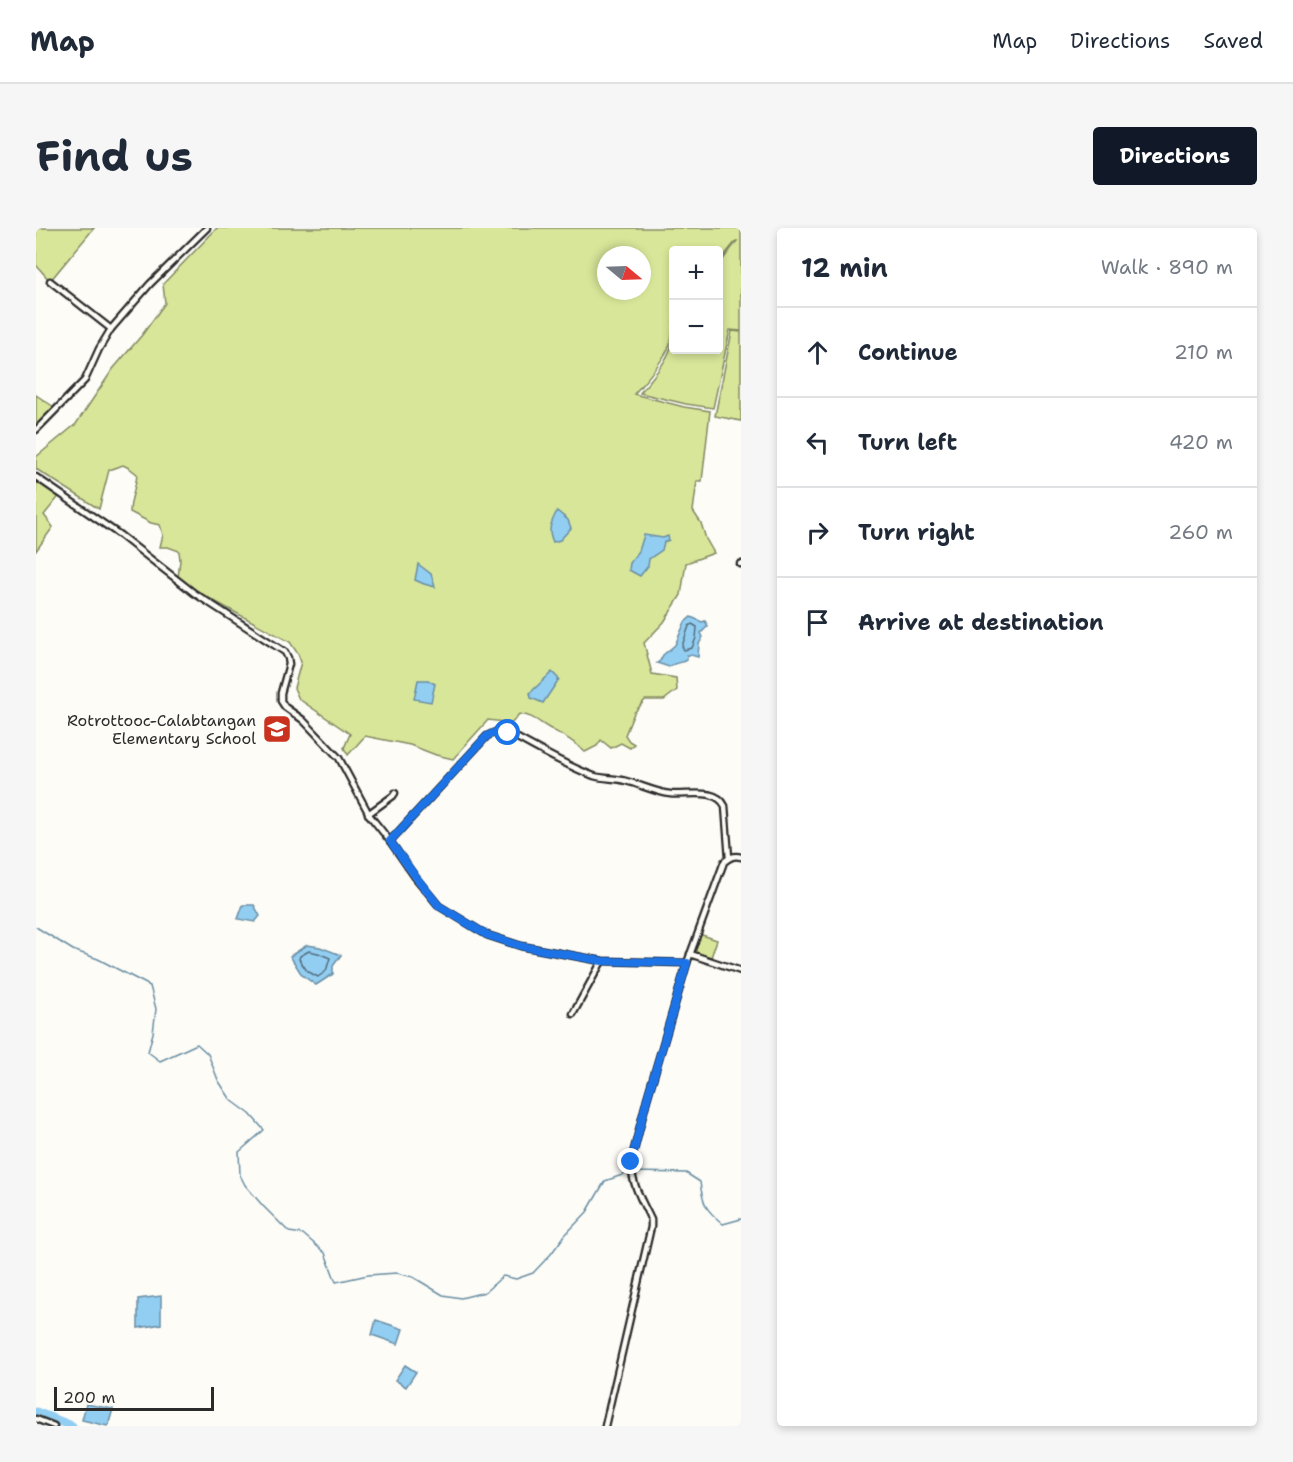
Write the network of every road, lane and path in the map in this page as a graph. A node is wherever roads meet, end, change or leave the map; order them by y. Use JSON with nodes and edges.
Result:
{"nodes":[{"id":1,"x":207,"y":228,"type":"edge"},
{"id":2,"x":50,"y":281,"type":"dead end"},
{"id":3,"x":111,"y":329,"type":"junction"},
{"id":4,"x":36,"y":430,"type":"edge"},
{"id":5,"x":36,"y":477,"type":"edge"},
{"id":6,"x":395,"y":793,"type":"dead end"},
{"id":7,"x":368,"y":814,"type":"junction"},
{"id":8,"x":390,"y":841,"type":"junction"},
{"id":9,"x":741,"y":857,"type":"edge"},
{"id":10,"x":729,"y":858,"type":"junction"},
{"id":11,"x":690,"y":954,"type":"junction"},
{"id":12,"x":602,"y":961,"type":"junction"},
{"id":13,"x":687,"y":963,"type":"junction"},
{"id":14,"x":741,"y":971,"type":"edge"},
{"id":15,"x":573,"y":1014,"type":"dead end"},
{"id":16,"x":36,"y":1419,"type":"edge"},
{"id":17,"x":54,"y":1426,"type":"edge"},
{"id":18,"x":605,"y":1426,"type":"edge"}],
"edges":[{"from":1,"to":3,"type":"street"},
{"from":2,"to":3,"type":"street"},
{"from":3,"to":4,"type":"street"},
{"from":5,"to":7,"type":"street"},
{"from":6,"to":7,"type":"street"},
{"from":7,"to":8,"type":"street"},
{"from":8,"to":10,"type":"street"},
{"from":8,"to":12,"type":"street"},
{"from":9,"to":10,"type":"street"},
{"from":10,"to":11,"type":"street"},
{"from":11,"to":13,"type":"street"},
{"from":11,"to":14,"type":"street"},
{"from":12,"to":13,"type":"street"},
{"from":12,"to":15,"type":"street"},
{"from":13,"to":18,"type":"street"},
{"from":16,"to":17,"type":"street"}]}
